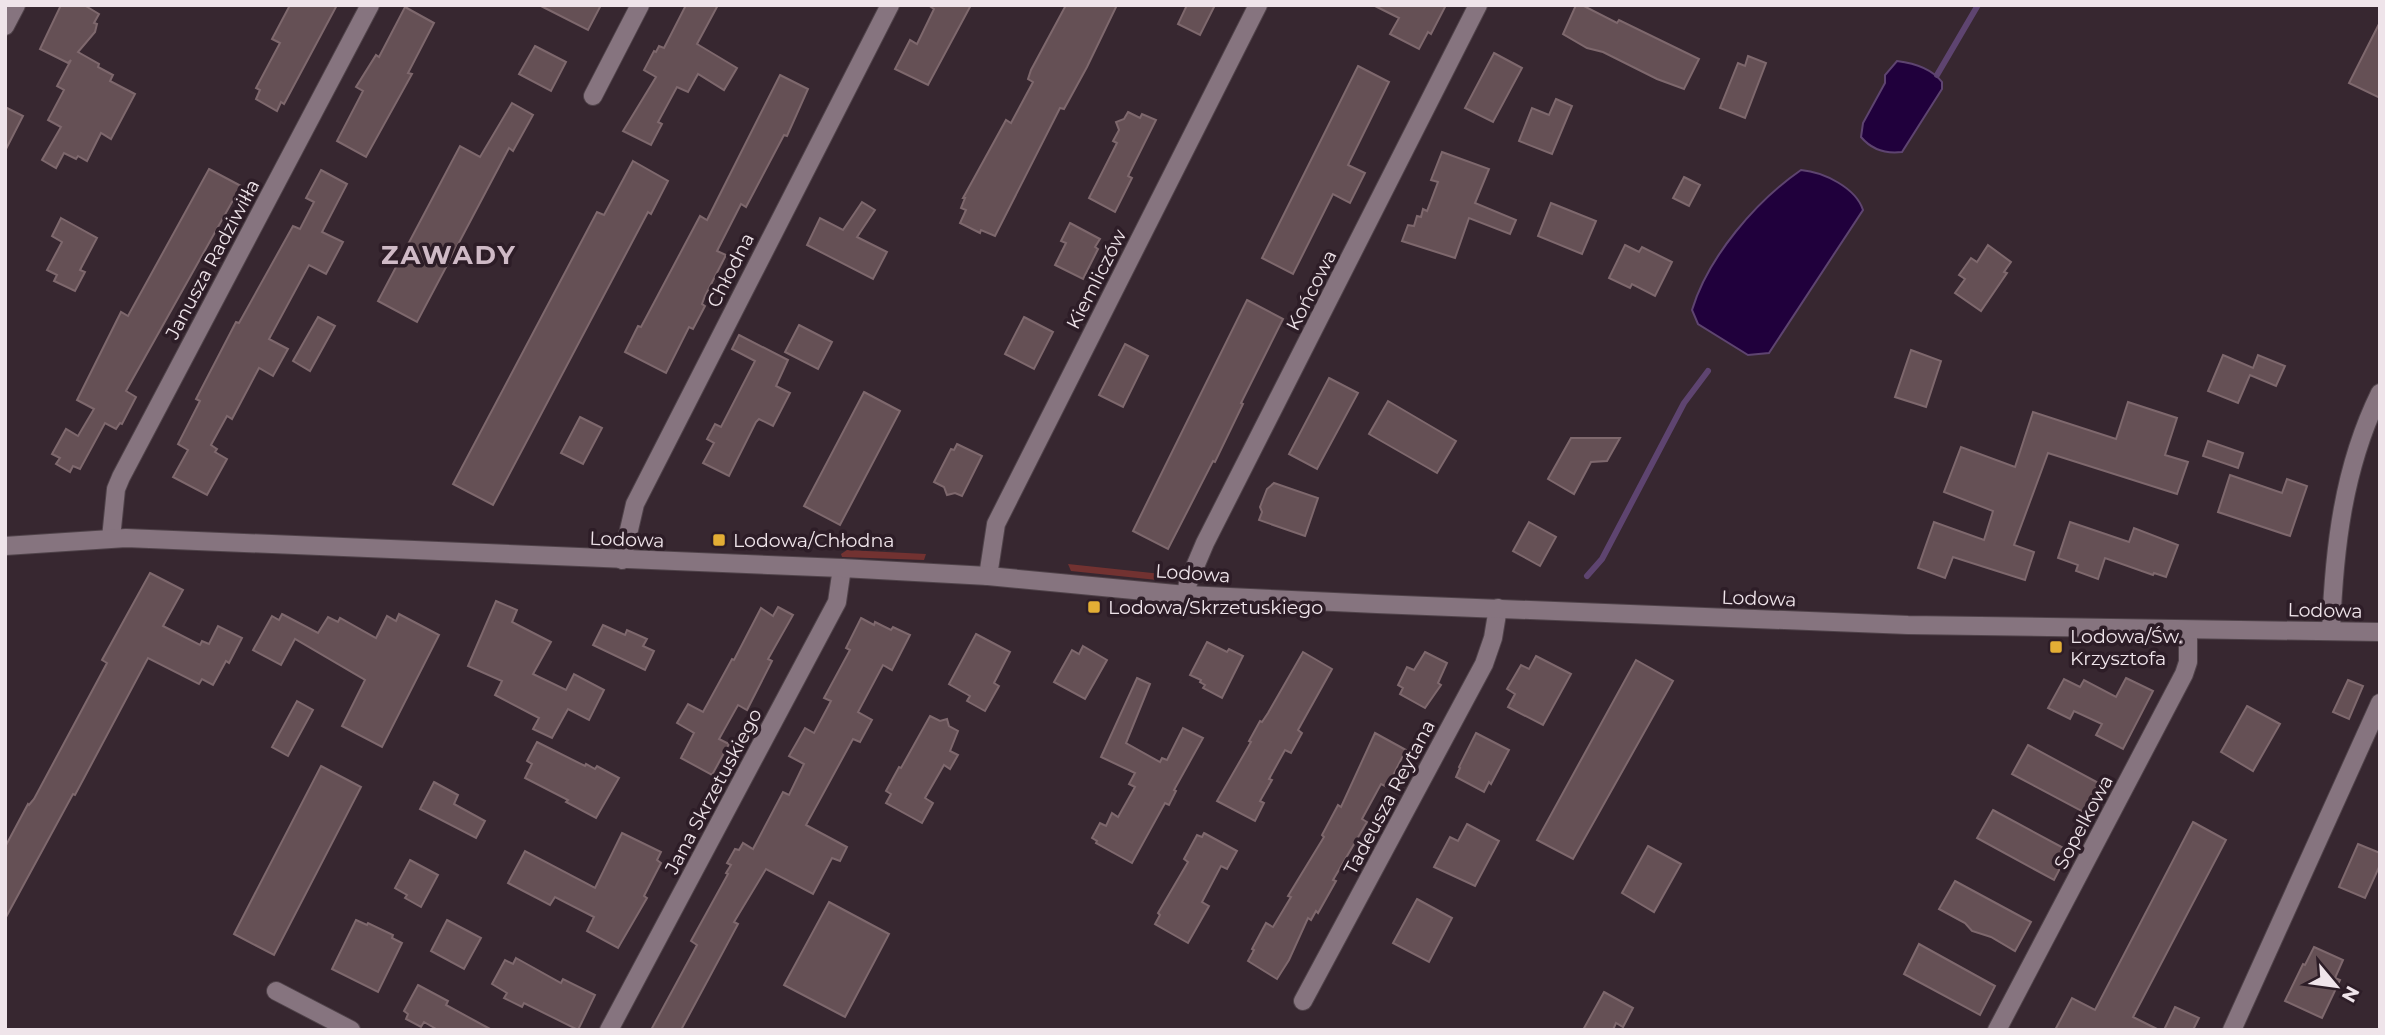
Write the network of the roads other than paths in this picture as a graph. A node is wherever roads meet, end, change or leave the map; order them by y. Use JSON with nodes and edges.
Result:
{"nodes":[{"id":1,"x":16,"y":5,"type":"edge"},
{"id":2,"x":370,"y":5,"type":"edge"},
{"id":3,"x":640,"y":5,"type":"edge"},
{"id":4,"x":890,"y":5,"type":"edge"},
{"id":5,"x":1258,"y":5,"type":"edge"},
{"id":6,"x":1478,"y":5,"type":"edge"},
{"id":7,"x":5,"y":26,"type":"edge"},
{"id":8,"x":593,"y":96,"type":"dead end"},
{"id":9,"x":2380,"y":393,"type":"edge"},
{"id":10,"x":111,"y":538,"type":"junction"},
{"id":11,"x":5,"y":546,"type":"edge"},
{"id":12,"x":622,"y":560,"type":"junction"},
{"id":13,"x":842,"y":568,"type":"junction"},
{"id":14,"x":988,"y":576,"type":"junction"},
{"id":15,"x":1186,"y":595,"type":"junction"},
{"id":16,"x":1498,"y":608,"type":"junction"},
{"id":17,"x":2188,"y":630,"type":"junction"},
{"id":18,"x":2331,"y":631,"type":"junction"},
{"id":19,"x":2380,"y":632,"type":"edge"},
{"id":20,"x":2380,"y":703,"type":"edge"},
{"id":21,"x":276,"y":991,"type":"dead end"},
{"id":22,"x":1303,"y":1001,"type":"dead end"},
{"id":23,"x":351,"y":1030,"type":"edge"},
{"id":24,"x":609,"y":1030,"type":"edge"},
{"id":25,"x":1997,"y":1030,"type":"edge"},
{"id":26,"x":2232,"y":1030,"type":"edge"}],
"edges":[{"from":1,"to":7,"type":"street"},
{"from":2,"to":10,"type":"street","name":"Janusza Radziwiłła"},
{"from":3,"to":8,"type":"street"},
{"from":4,"to":12,"type":"street","name":"Chłodna"},
{"from":5,"to":14,"type":"street","name":"Kiemliczów"},
{"from":6,"to":15,"type":"street","name":"Końcowa"},
{"from":9,"to":18,"type":"street"},
{"from":10,"to":11,"type":"street","name":"Lodowa"},
{"from":10,"to":12,"type":"street","name":"Lodowa"},
{"from":12,"to":13,"type":"street","name":"Lodowa"},
{"from":13,"to":14,"type":"street","name":"Lodowa"},
{"from":13,"to":24,"type":"street","name":"Jana Skrzetuskiego"},
{"from":14,"to":15,"type":"street","name":"Lodowa"},
{"from":15,"to":16,"type":"street","name":"Lodowa"},
{"from":16,"to":17,"type":"street","name":"Lodowa"},
{"from":16,"to":22,"type":"street","name":"Tadeusza Reytana"},
{"from":17,"to":18,"type":"street","name":"Lodowa"},
{"from":17,"to":25,"type":"street","name":"Sopelkowa"},
{"from":18,"to":19,"type":"street","name":"Lodowa"},
{"from":20,"to":26,"type":"street"},
{"from":21,"to":23,"type":"street"}]}
